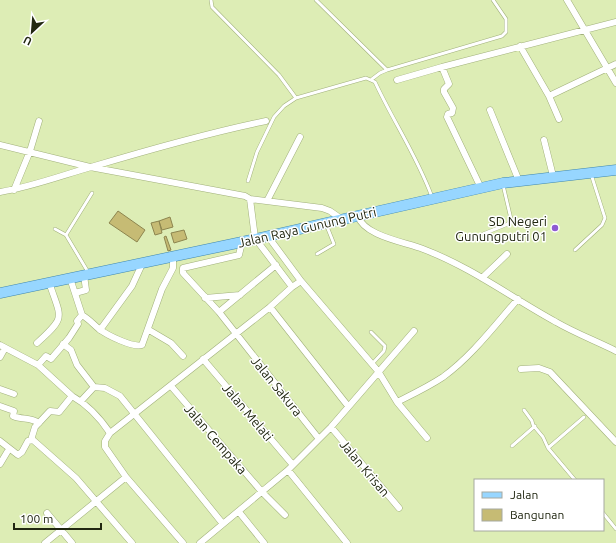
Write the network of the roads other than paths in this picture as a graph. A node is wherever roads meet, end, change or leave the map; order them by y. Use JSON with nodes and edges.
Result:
{"nodes":[{"id":1,"x":211,"y":0,"type":"edge"},
{"id":2,"x":316,"y":0,"type":"edge"},
{"id":3,"x":492,"y":0,"type":"edge"},
{"id":4,"x":567,"y":0,"type":"edge"},
{"id":5,"x":616,"y":22,"type":"edge"},
{"id":6,"x":585,"y":31,"type":"junction"},
{"id":7,"x":520,"y":46,"type":"junction"},
{"id":8,"x":616,"y":64,"type":"edge"},
{"id":9,"x":442,"y":67,"type":"junction"},
{"id":10,"x":607,"y":69,"type":"junction"},
{"id":11,"x":387,"y":70,"type":"junction"},
{"id":12,"x":372,"y":79,"type":"junction"},
{"id":13,"x":397,"y":80,"type":"dead end"},
{"id":14,"x":616,"y":83,"type":"edge"},
{"id":15,"x":549,"y":96,"type":"junction"},
{"id":16,"x":296,"y":98,"type":"junction"},
{"id":17,"x":490,"y":110,"type":"dead end"},
{"id":18,"x":559,"y":119,"type":"dead end"},
{"id":19,"x":39,"y":121,"type":"dead end"},
{"id":20,"x":266,"y":121,"type":"dead end"},
{"id":21,"x":300,"y":137,"type":"dead end"},
{"id":22,"x":544,"y":140,"type":"dead end"},
{"id":23,"x":0,"y":145,"type":"edge"},
{"id":24,"x":30,"y":151,"type":"junction"},
{"id":25,"x":90,"y":167,"type":"junction"},
{"id":26,"x":616,"y":170,"type":"edge"},
{"id":27,"x":590,"y":172,"type":"junction"},
{"id":28,"x":553,"y":176,"type":"junction"},
{"id":29,"x":519,"y":181,"type":"junction"},
{"id":30,"x":248,"y":182,"type":"dead end"},
{"id":31,"x":503,"y":183,"type":"junction"},
{"id":32,"x":481,"y":188,"type":"junction"},
{"id":33,"x":14,"y":190,"type":"junction"},
{"id":34,"x":0,"y":192,"type":"edge"},
{"id":35,"x":92,"y":193,"type":"dead end"},
{"id":36,"x":432,"y":198,"type":"junction"},
{"id":37,"x":250,"y":199,"type":"junction"},
{"id":38,"x":267,"y":200,"type":"junction"},
{"id":39,"x":358,"y":216,"type":"junction"},
{"id":40,"x":340,"y":218,"type":"junction"},
{"id":41,"x":325,"y":223,"type":"junction"},
{"id":42,"x":55,"y":229,"type":"dead end"},
{"id":43,"x":483,"y":234,"type":"dead end"},
{"id":44,"x":66,"y":235,"type":"junction"},
{"id":45,"x":267,"y":235,"type":"junction"},
{"id":46,"x":255,"y":238,"type":"junction"},
{"id":47,"x":242,"y":242,"type":"junction"},
{"id":48,"x":576,"y":250,"type":"dead end"},
{"id":49,"x":180,"y":254,"type":"junction"},
{"id":50,"x":317,"y":254,"type":"dead end"},
{"id":51,"x":507,"y":254,"type":"dead end"},
{"id":52,"x":143,"y":262,"type":"junction"},
{"id":53,"x":276,"y":265,"type":"junction"},
{"id":54,"x":190,"y":266,"type":"junction"},
{"id":55,"x":183,"y":268,"type":"junction"},
{"id":56,"x":87,"y":274,"type":"junction"},
{"id":57,"x":70,"y":278,"type":"junction"},
{"id":58,"x":482,"y":278,"type":"junction"},
{"id":59,"x":301,"y":281,"type":"junction"},
{"id":60,"x":49,"y":282,"type":"junction"},
{"id":61,"x":292,"y":287,"type":"junction"},
{"id":62,"x":0,"y":292,"type":"edge"},
{"id":63,"x":75,"y":293,"type":"junction"},
{"id":64,"x":240,"y":295,"type":"junction"},
{"id":65,"x":206,"y":298,"type":"junction"},
{"id":66,"x":518,"y":299,"type":"junction"},
{"id":67,"x":270,"y":307,"type":"junction"},
{"id":68,"x":218,"y":312,"type":"junction"},
{"id":69,"x":82,"y":315,"type":"junction"},
{"id":70,"x":100,"y":330,"type":"junction"},
{"id":71,"x":149,"y":330,"type":"junction"},
{"id":72,"x":414,"y":331,"type":"dead end"},
{"id":73,"x":371,"y":332,"type":"dead end"},
{"id":74,"x":235,"y":334,"type":"junction"},
{"id":75,"x":37,"y":343,"type":"dead end"},
{"id":76,"x":64,"y":344,"type":"junction"},
{"id":77,"x":3,"y":346,"type":"edge"},
{"id":78,"x":615,"y":350,"type":"edge"},
{"id":79,"x":183,"y":356,"type":"dead end"},
{"id":80,"x":0,"y":357,"type":"edge"},
{"id":81,"x":203,"y":359,"type":"junction"},
{"id":82,"x":372,"y":364,"type":"junction"},
{"id":83,"x":38,"y":365,"type":"junction"},
{"id":84,"x":521,"y":369,"type":"dead end"},
{"id":85,"x":378,"y":371,"type":"junction"},
{"id":86,"x":171,"y":386,"type":"junction"},
{"id":87,"x":94,"y":387,"type":"junction"},
{"id":88,"x":0,"y":389,"type":"edge"},
{"id":89,"x":14,"y":394,"type":"dead end"},
{"id":90,"x":72,"y":396,"type":"junction"},
{"id":91,"x":81,"y":401,"type":"junction"},
{"id":92,"x":397,"y":402,"type":"junction"},
{"id":93,"x":0,"y":406,"type":"edge"},
{"id":94,"x":348,"y":406,"type":"junction"},
{"id":95,"x":524,"y":410,"type":"dead end"},
{"id":96,"x":135,"y":414,"type":"junction"},
{"id":97,"x":584,"y":417,"type":"dead end"},
{"id":98,"x":39,"y":423,"type":"junction"},
{"id":99,"x":535,"y":426,"type":"junction"},
{"id":100,"x":331,"y":427,"type":"junction"},
{"id":101,"x":110,"y":433,"type":"junction"},
{"id":102,"x":426,"y":438,"type":"dead end"},
{"id":103,"x":319,"y":439,"type":"junction"},
{"id":104,"x":31,"y":440,"type":"junction"},
{"id":105,"x":0,"y":441,"type":"edge"},
{"id":106,"x":616,"y":442,"type":"edge"},
{"id":107,"x":512,"y":446,"type":"dead end"},
{"id":108,"x":548,"y":448,"type":"junction"},
{"id":109,"x":9,"y":449,"type":"junction"},
{"id":110,"x":0,"y":464,"type":"edge"},
{"id":111,"x":290,"y":467,"type":"junction"},
{"id":112,"x":126,"y":477,"type":"junction"},
{"id":113,"x":574,"y":479,"type":"edge"},
{"id":114,"x":262,"y":492,"type":"junction"},
{"id":115,"x":97,"y":501,"type":"junction"},
{"id":116,"x":400,"y":508,"type":"dead end"},
{"id":117,"x":239,"y":512,"type":"junction"},
{"id":118,"x":47,"y":513,"type":"dead end"},
{"id":119,"x":604,"y":514,"type":"edge"},
{"id":120,"x":285,"y":516,"type":"dead end"},
{"id":121,"x":223,"y":524,"type":"junction"},
{"id":122,"x":616,"y":528,"type":"edge"},
{"id":123,"x":61,"y":530,"type":"junction"},
{"id":124,"x":45,"y":543,"type":"edge"},
{"id":125,"x":72,"y":543,"type":"edge"},
{"id":126,"x":132,"y":543,"type":"edge"},
{"id":127,"x":183,"y":543,"type":"edge"},
{"id":128,"x":200,"y":543,"type":"edge"},
{"id":129,"x":264,"y":543,"type":"edge"},
{"id":130,"x":347,"y":543,"type":"edge"}],
"edges":[{"from":1,"to":16,"type":"lane"},
{"from":2,"to":11,"type":"lane"},
{"from":3,"to":11,"type":"lane"},
{"from":4,"to":6,"type":"street"},
{"from":5,"to":6,"type":"street"},
{"from":6,"to":7,"type":"street"},
{"from":6,"to":10,"type":"street"},
{"from":7,"to":9,"type":"street"},
{"from":7,"to":15,"type":"street"},
{"from":8,"to":10,"type":"street"},
{"from":9,"to":13,"type":"street"},
{"from":9,"to":32,"type":"street"},
{"from":10,"to":14,"type":"street"},
{"from":10,"to":15,"type":"street"},
{"from":11,"to":12,"type":"lane"},
{"from":12,"to":16,"type":"lane"},
{"from":12,"to":36,"type":"lane"},
{"from":15,"to":18,"type":"street"},
{"from":16,"to":30,"type":"lane"},
{"from":17,"to":29,"type":"street"},
{"from":19,"to":24,"type":"street"},
{"from":20,"to":25,"type":"street"},
{"from":21,"to":38,"type":"street"},
{"from":22,"to":28,"type":"street"},
{"from":23,"to":24,"type":"street"},
{"from":24,"to":25,"type":"street"},
{"from":24,"to":33,"type":"street"},
{"from":25,"to":33,"type":"street"},
{"from":25,"to":37,"type":"street"},
{"from":26,"to":27,"type":"main road","name":"Jalan Raya Gunung Putri"},
{"from":27,"to":28,"type":"main road","name":"Jalan Raya Gunung Putri"},
{"from":27,"to":48,"type":"lane"},
{"from":28,"to":29,"type":"main road","name":"Jalan Raya Gunung Putri"},
{"from":29,"to":31,"type":"main road","name":"Jalan Raya Gunung Putri"},
{"from":31,"to":32,"type":"main road","name":"Jalan Raya Gunung Putri"},
{"from":31,"to":43,"type":"lane"},
{"from":32,"to":36,"type":"main road","name":"Jalan Raya Gunung Putri"},
{"from":33,"to":34,"type":"street"},
{"from":35,"to":44,"type":"lane"},
{"from":36,"to":39,"type":"main road","name":"Jalan Raya Gunung Putri"},
{"from":37,"to":38,"type":"street"},
{"from":37,"to":46,"type":"street"},
{"from":38,"to":40,"type":"street"},
{"from":39,"to":40,"type":"main road","name":"Jalan Raya Gunung Putri"},
{"from":39,"to":58,"type":"street"},
{"from":40,"to":41,"type":"main road","name":"Jalan Raya Gunung Putri"},
{"from":41,"to":45,"type":"main road","name":"Jalan Raya Gunung Putri"},
{"from":41,"to":50,"type":"lane"},
{"from":42,"to":44,"type":"lane"},
{"from":44,"to":56,"type":"lane"},
{"from":45,"to":46,"type":"main road","name":"Jalan Raya Gunung Putri"},
{"from":45,"to":59,"type":"street"},
{"from":46,"to":47,"type":"main road","name":"Jalan Raya Gunung Putri"},
{"from":46,"to":53,"type":"street"},
{"from":47,"to":49,"type":"main road","name":"Jalan Raya Gunung Putri"},
{"from":47,"to":54,"type":"street"},
{"from":49,"to":52,"type":"main road","name":"Jalan Raya Gunung Putri"},
{"from":49,"to":54,"type":"street"},
{"from":49,"to":55,"type":"street","name":"Jalan Sakura"},
{"from":49,"to":71,"type":"street"},
{"from":51,"to":58,"type":"street"},
{"from":52,"to":56,"type":"main road","name":"Jalan Raya Gunung Putri"},
{"from":52,"to":70,"type":"street"},
{"from":53,"to":61,"type":"street"},
{"from":53,"to":64,"type":"street"},
{"from":54,"to":55,"type":"street"},
{"from":55,"to":65,"type":"street","name":"Jalan Sakura"},
{"from":56,"to":57,"type":"main road","name":"Jalan Raya Gunung Putri"},
{"from":56,"to":63,"type":"street"},
{"from":57,"to":60,"type":"main road","name":"Jalan Raya Gunung Putri"},
{"from":57,"to":63,"type":"street"},
{"from":58,"to":66,"type":"street"},
{"from":59,"to":61,"type":"street"},
{"from":59,"to":82,"type":"street"},
{"from":60,"to":62,"type":"main road","name":"Jalan Raya Gunung Putri"},
{"from":60,"to":75,"type":"street"},
{"from":61,"to":67,"type":"street"},
{"from":63,"to":69,"type":"street"},
{"from":64,"to":65,"type":"street"},
{"from":64,"to":68,"type":"street"},
{"from":65,"to":68,"type":"street","name":"Jalan Sakura"},
{"from":66,"to":78,"type":"street"},
{"from":66,"to":92,"type":"street"},
{"from":67,"to":74,"type":"street"},
{"from":67,"to":94,"type":"street"},
{"from":68,"to":74,"type":"street","name":"Jalan Sakura"},
{"from":69,"to":70,"type":"street"},
{"from":69,"to":76,"type":"street"},
{"from":70,"to":71,"type":"street"},
{"from":71,"to":79,"type":"street"},
{"from":72,"to":85,"type":"street"},
{"from":73,"to":82,"type":"lane"},
{"from":74,"to":81,"type":"street"},
{"from":74,"to":103,"type":"street","name":"Jalan Sakura"},
{"from":76,"to":83,"type":"street"},
{"from":76,"to":87,"type":"street"},
{"from":77,"to":80,"type":"street"},
{"from":77,"to":83,"type":"street"},
{"from":81,"to":86,"type":"street"},
{"from":81,"to":111,"type":"street","name":"Jalan Melati"},
{"from":82,"to":85,"type":"street"},
{"from":83,"to":90,"type":"street"},
{"from":84,"to":106,"type":"street"},
{"from":85,"to":92,"type":"street"},
{"from":85,"to":94,"type":"street"},
{"from":86,"to":96,"type":"street"},
{"from":86,"to":114,"type":"street","name":"Jalan Cempaka"},
{"from":87,"to":91,"type":"street"},
{"from":87,"to":96,"type":"street"},
{"from":88,"to":89,"type":"street"},
{"from":90,"to":91,"type":"street"},
{"from":90,"to":98,"type":"street"},
{"from":91,"to":101,"type":"street"},
{"from":92,"to":102,"type":"street"},
{"from":93,"to":98,"type":"street"},
{"from":94,"to":100,"type":"street"},
{"from":95,"to":99,"type":"lane"},
{"from":96,"to":101,"type":"street"},
{"from":96,"to":121,"type":"street"},
{"from":97,"to":108,"type":"lane"},
{"from":98,"to":104,"type":"street"},
{"from":99,"to":107,"type":"lane"},
{"from":99,"to":108,"type":"lane"},
{"from":100,"to":103,"type":"street"},
{"from":100,"to":116,"type":"street","name":"Jalan Krisan"},
{"from":101,"to":112,"type":"street"},
{"from":103,"to":111,"type":"street"},
{"from":104,"to":109,"type":"street"},
{"from":104,"to":115,"type":"street"},
{"from":105,"to":109,"type":"street"},
{"from":108,"to":113,"type":"lane"},
{"from":109,"to":110,"type":"street"},
{"from":111,"to":114,"type":"street"},
{"from":111,"to":130,"type":"street","name":"Jalan Melati"},
{"from":112,"to":115,"type":"street"},
{"from":112,"to":127,"type":"street"},
{"from":114,"to":117,"type":"street"},
{"from":114,"to":120,"type":"street","name":"Jalan Cempaka"},
{"from":115,"to":123,"type":"street"},
{"from":115,"to":126,"type":"street"},
{"from":117,"to":121,"type":"street"},
{"from":117,"to":129,"type":"street"},
{"from":118,"to":123,"type":"street"},
{"from":119,"to":122,"type":"lane"},
{"from":121,"to":128,"type":"street"},
{"from":123,"to":124,"type":"street"},
{"from":123,"to":125,"type":"street"}]}
